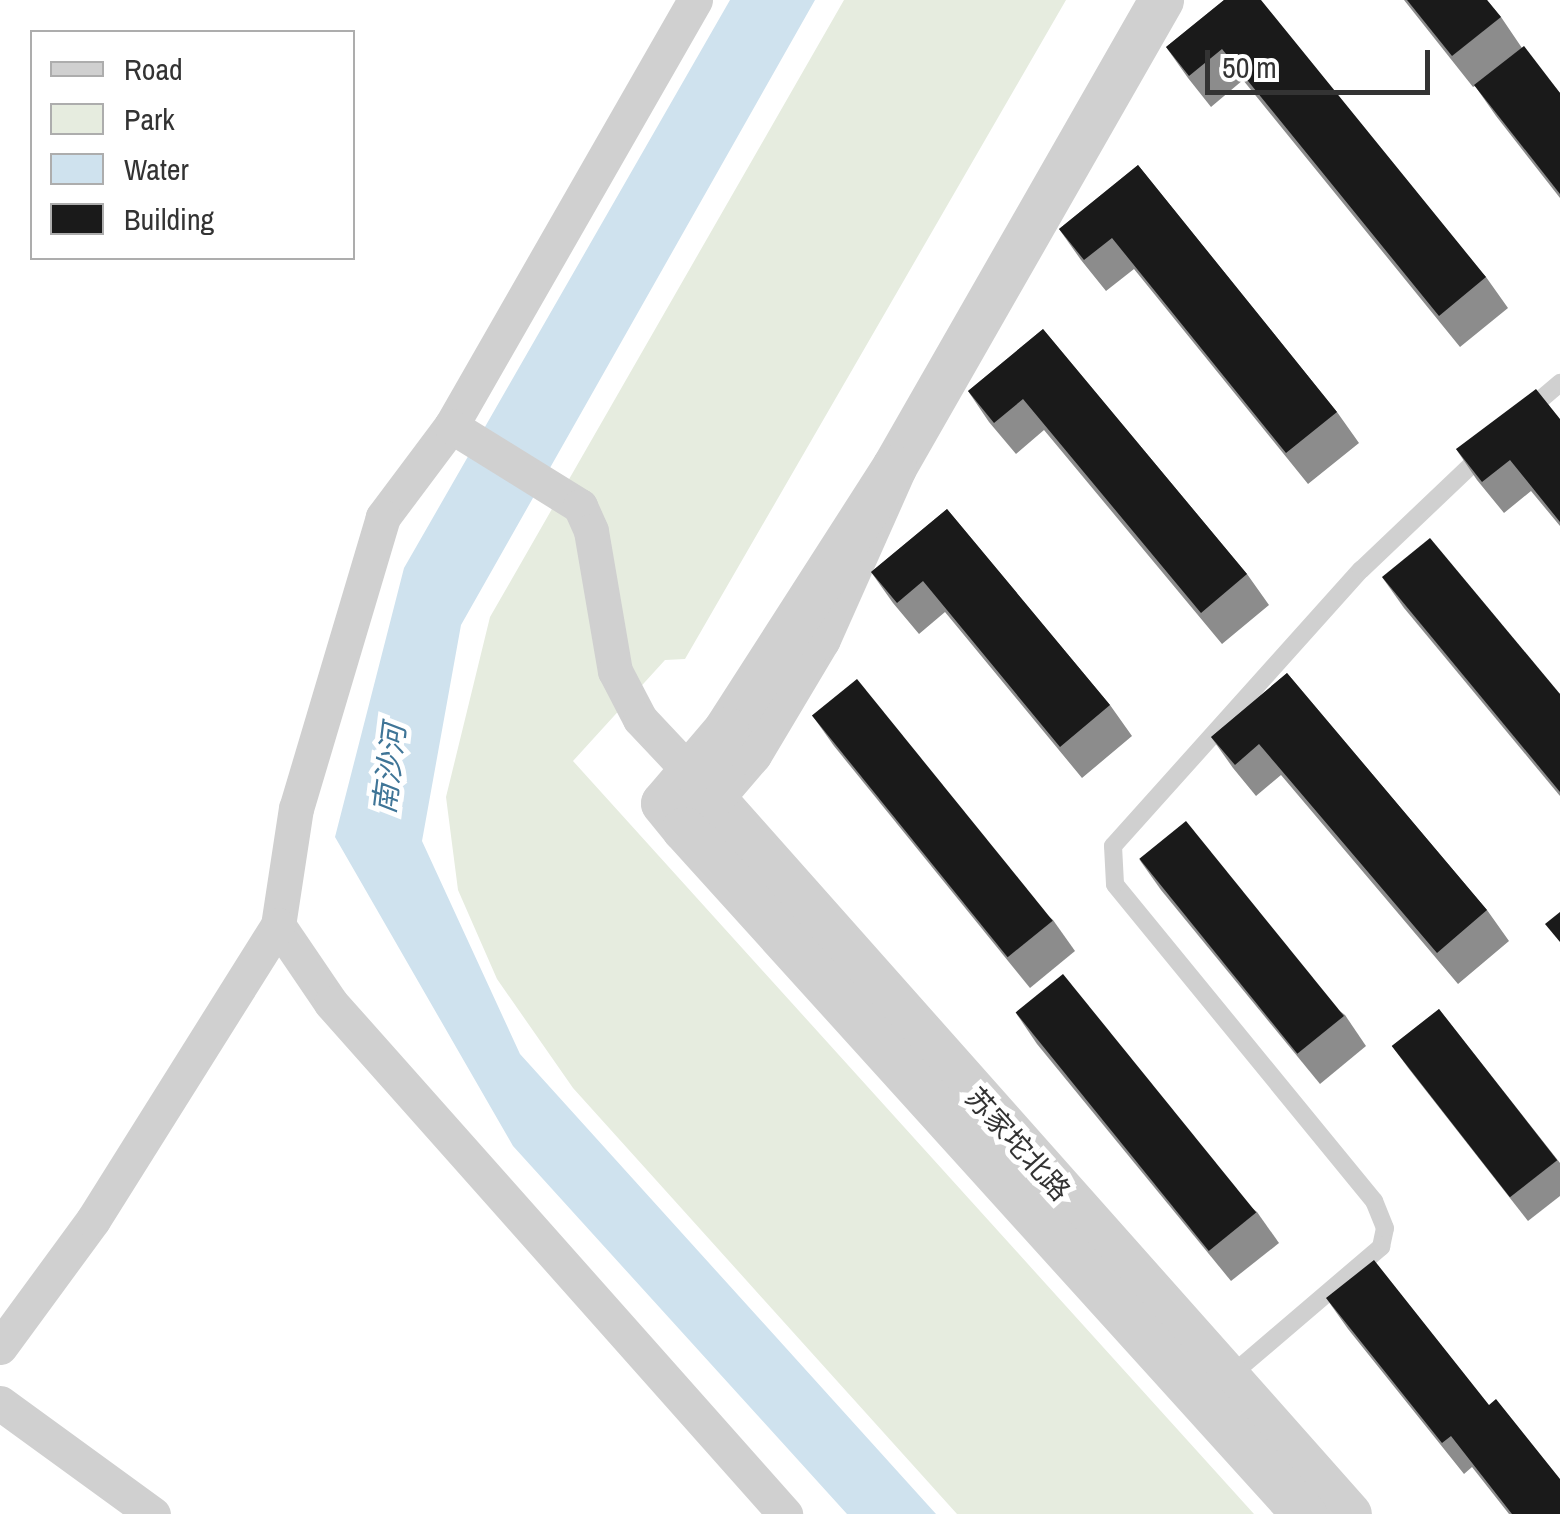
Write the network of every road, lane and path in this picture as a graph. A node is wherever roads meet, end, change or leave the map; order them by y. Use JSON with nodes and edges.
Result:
{"nodes":[{"id":1,"x":695,"y":0,"type":"edge"},
{"id":2,"x":1162,"y":0,"type":"edge"},
{"id":3,"x":1560,"y":383,"type":"edge"},
{"id":4,"x":451,"y":426,"type":"junction"},
{"id":5,"x":688,"y":801,"type":"junction"},
{"id":6,"x":278,"y":925,"type":"junction"},
{"id":7,"x":0,"y":1347,"type":"edge"},
{"id":8,"x":1228,"y":1378,"type":"junction"},
{"id":9,"x":0,"y":1403,"type":"edge"},
{"id":10,"x":152,"y":1514,"type":"edge"},
{"id":11,"x":784,"y":1514,"type":"edge"},
{"id":12,"x":1304,"y":1514,"type":"edge"},
{"id":13,"x":1348,"y":1514,"type":"edge"}],
"edges":[{"from":1,"to":4,"type":"street"},
{"from":2,"to":5,"type":"street"},
{"from":3,"to":8,"type":"lane"},
{"from":4,"to":5,"type":"street"},
{"from":4,"to":6,"type":"street"},
{"from":5,"to":8,"type":"street","name":"苏家坨北路"},
{"from":5,"to":12,"type":"street","name":"苏家坨北路"},
{"from":6,"to":7,"type":"street"},
{"from":6,"to":11,"type":"street"},
{"from":8,"to":13,"type":"street","name":"苏家坨北路"},
{"from":9,"to":10,"type":"street"}]}
